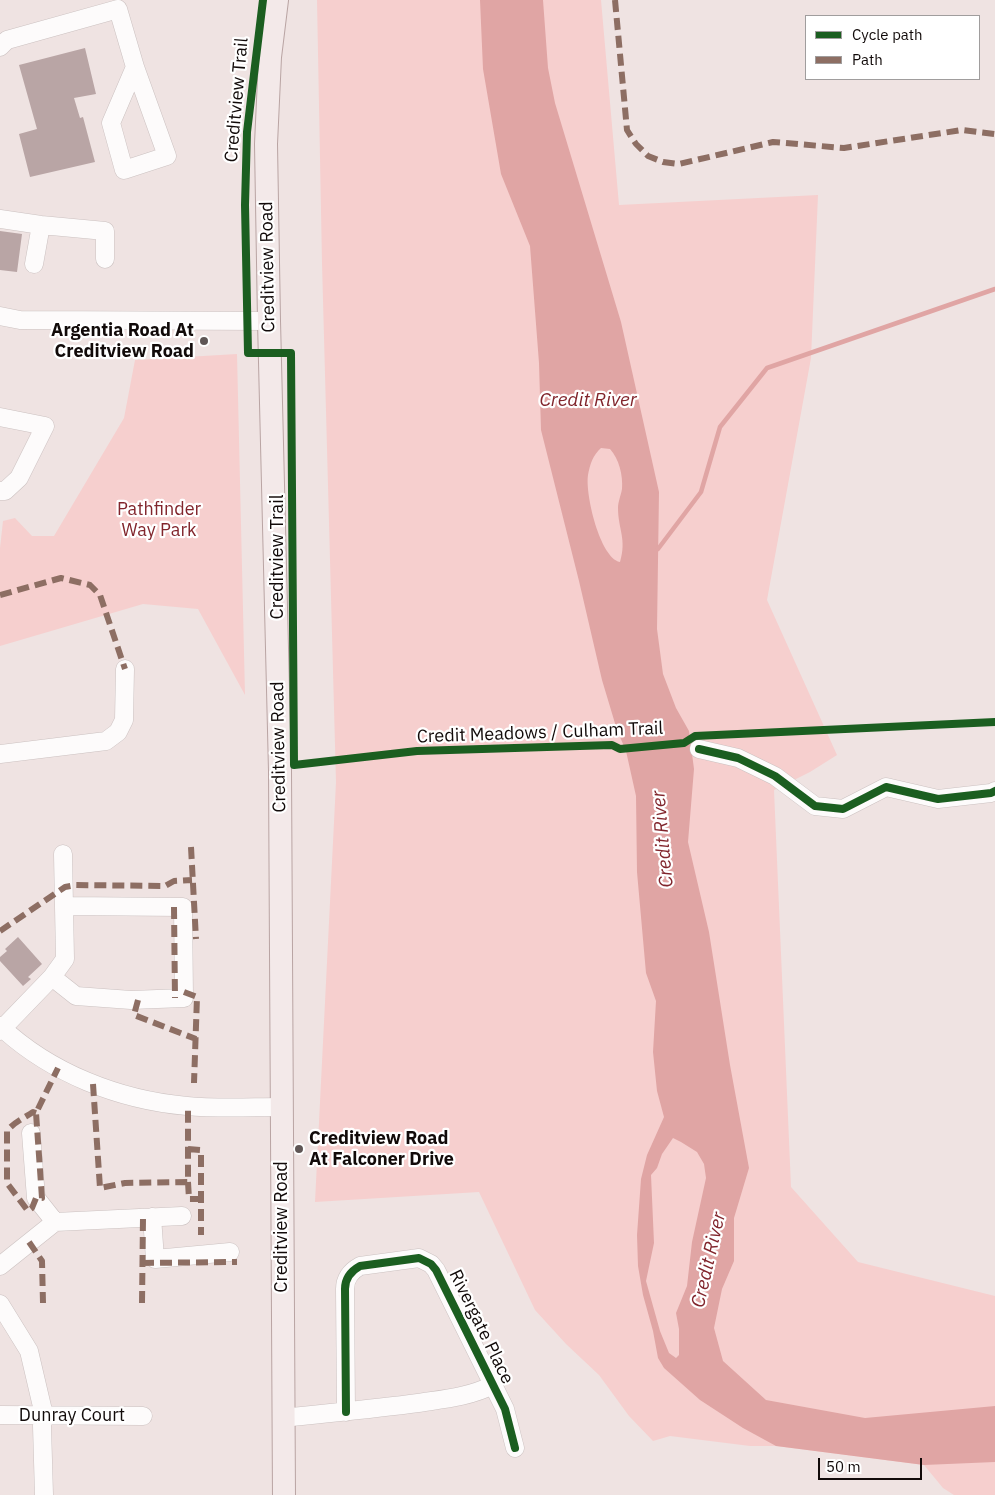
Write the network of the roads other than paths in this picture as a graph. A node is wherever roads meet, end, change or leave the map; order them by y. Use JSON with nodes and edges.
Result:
{"nodes":[{"id":1,"x":278,"y":0,"type":"edge"},
{"id":2,"x":0,"y":47,"type":"edge"},
{"id":3,"x":135,"y":67,"type":"junction"},
{"id":4,"x":0,"y":218,"type":"edge"},
{"id":5,"x":41,"y":225,"type":"junction"},
{"id":6,"x":104,"y":259,"type":"dead end"},
{"id":7,"x":34,"y":264,"type":"dead end"},
{"id":8,"x":0,"y":316,"type":"edge"},
{"id":9,"x":269,"y":321,"type":"junction"},
{"id":10,"x":0,"y":417,"type":"edge"},
{"id":11,"x":0,"y":491,"type":"edge"},
{"id":12,"x":125,"y":669,"type":"dead end"},
{"id":13,"x":699,"y":749,"type":"dead end"},
{"id":14,"x":0,"y":754,"type":"edge"},
{"id":15,"x":995,"y":791,"type":"edge"},
{"id":16,"x":64,"y":854,"type":"dead end"},
{"id":17,"x":65,"y":906,"type":"junction"},
{"id":18,"x":52,"y":977,"type":"junction"},
{"id":19,"x":1,"y":1028,"type":"edge"},
{"id":20,"x":282,"y":1107,"type":"junction"},
{"id":21,"x":31,"y":1133,"type":"dead end"},
{"id":22,"x":182,"y":1216,"type":"dead end"},
{"id":23,"x":152,"y":1218,"type":"junction"},
{"id":24,"x":55,"y":1222,"type":"junction"},
{"id":25,"x":230,"y":1252,"type":"dead end"},
{"id":26,"x":0,"y":1266,"type":"edge"},
{"id":27,"x":0,"y":1304,"type":"edge"},
{"id":28,"x":493,"y":1385,"type":"junction"},
{"id":29,"x":346,"y":1412,"type":"junction"},
{"id":30,"x":0,"y":1415,"type":"edge"},
{"id":31,"x":44,"y":1415,"type":"junction"},
{"id":32,"x":143,"y":1416,"type":"dead end"},
{"id":33,"x":283,"y":1418,"type":"junction"},
{"id":34,"x":515,"y":1448,"type":"dead end"},
{"id":35,"x":44,"y":1495,"type":"edge"},
{"id":36,"x":284,"y":1495,"type":"edge"}],
"edges":[{"from":1,"to":9,"type":"main road","name":"Creditview Road"},
{"from":2,"to":3,"type":"street"},
{"from":3,"to":3,"type":"street"},
{"from":4,"to":5,"type":"street"},
{"from":5,"to":6,"type":"street"},
{"from":5,"to":7,"type":"street"},
{"from":8,"to":9,"type":"street"},
{"from":9,"to":20,"type":"main road","name":"Creditview Road"},
{"from":10,"to":11,"type":"street"},
{"from":12,"to":14,"type":"street"},
{"from":13,"to":15,"type":"street"},
{"from":16,"to":17,"type":"street"},
{"from":17,"to":18,"type":"street"},
{"from":17,"to":18,"type":"street"},
{"from":18,"to":19,"type":"street"},
{"from":19,"to":20,"type":"street"},
{"from":20,"to":33,"type":"main road","name":"Creditview Road"},
{"from":21,"to":24,"type":"street"},
{"from":22,"to":23,"type":"street"},
{"from":23,"to":24,"type":"street"},
{"from":23,"to":25,"type":"street"},
{"from":24,"to":26,"type":"street"},
{"from":27,"to":31,"type":"street"},
{"from":28,"to":29,"type":"street","name":"Rivergate Place"},
{"from":28,"to":29,"type":"street","name":"Rivergate Place"},
{"from":28,"to":34,"type":"street","name":"Rivergate Place"},
{"from":29,"to":33,"type":"street","name":"Rivergate Place"},
{"from":30,"to":31,"type":"street","name":"Dunray Court"},
{"from":31,"to":32,"type":"street","name":"Dunray Court"},
{"from":31,"to":35,"type":"street"},
{"from":33,"to":36,"type":"main road","name":"Creditview Road"}]}
